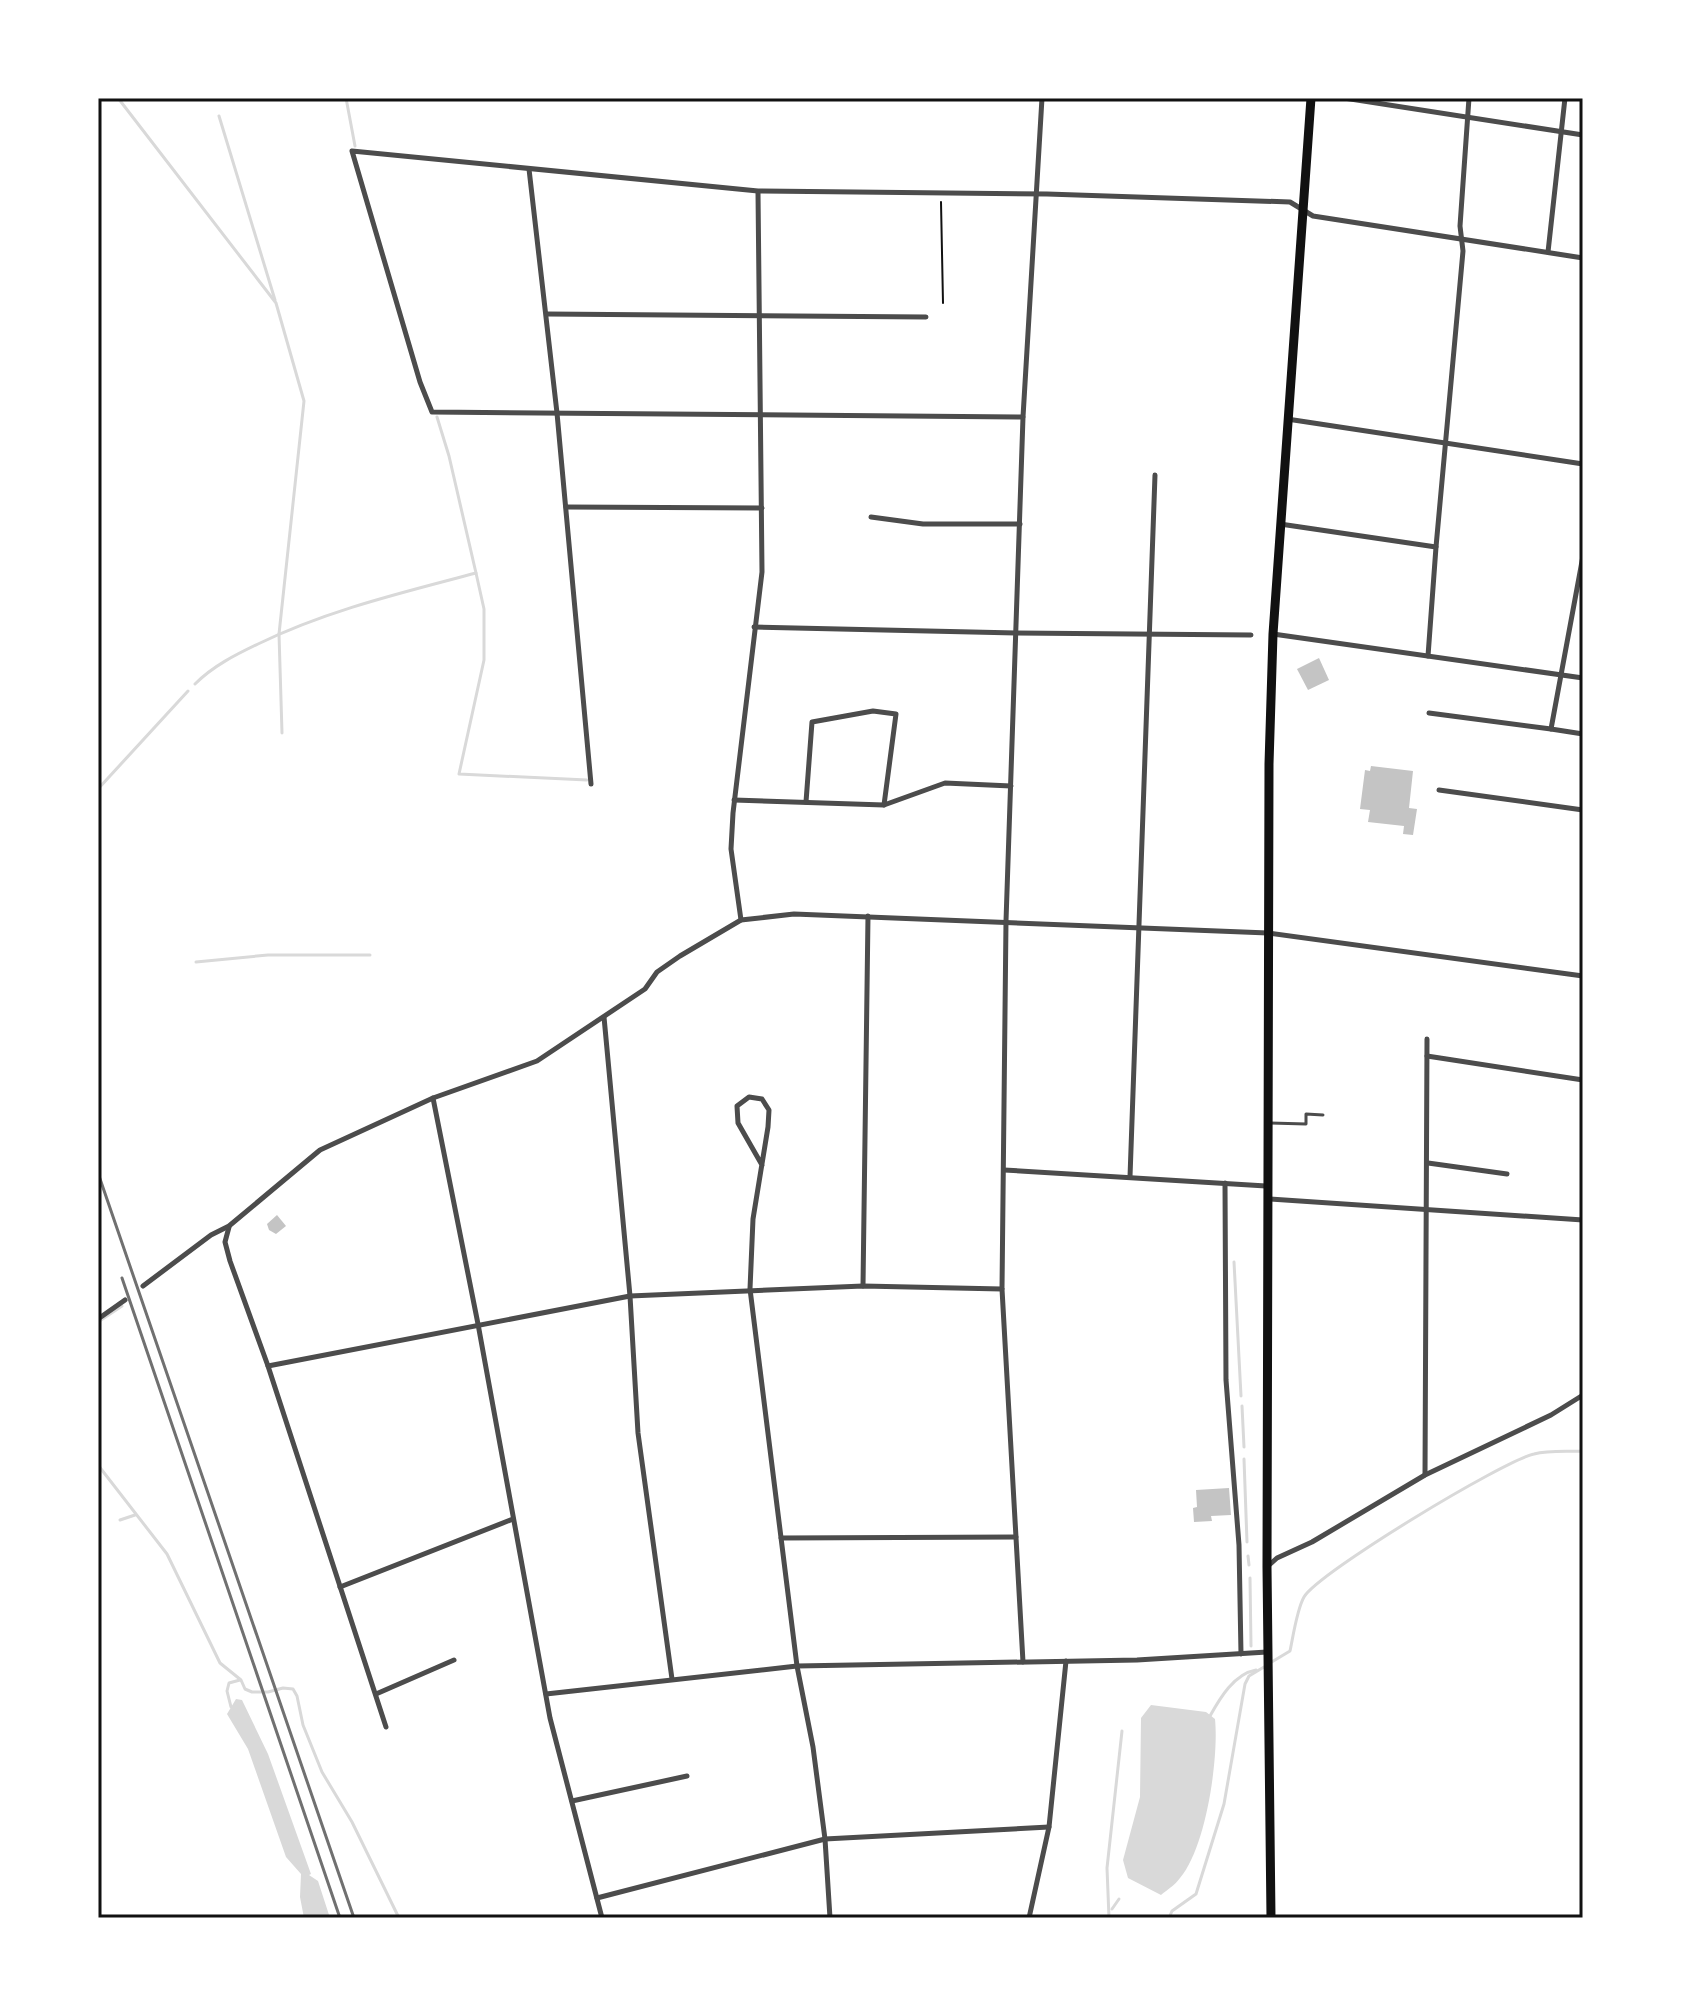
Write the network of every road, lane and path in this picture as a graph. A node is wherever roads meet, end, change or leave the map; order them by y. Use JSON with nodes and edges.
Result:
{"nodes":[{"id":1,"x":1042,"y":98,"type":"edge"},
{"id":2,"x":1311,"y":98,"type":"edge"},
{"id":3,"x":1344,"y":98,"type":"edge"},
{"id":4,"x":1469,"y":98,"type":"edge"},
{"id":5,"x":1565,"y":98,"type":"edge"},
{"id":6,"x":1469,"y":117,"type":"junction"},
{"id":7,"x":1560,"y":132,"type":"junction"},
{"id":8,"x":1583,"y":135,"type":"edge"},
{"id":9,"x":529,"y":169,"type":"junction"},
{"id":10,"x":758,"y":191,"type":"junction"},
{"id":11,"x":941,"y":193,"type":"junction"},
{"id":12,"x":1035,"y":194,"type":"junction"},
{"id":13,"x":1302,"y":210,"type":"junction"},
{"id":14,"x":1460,"y":239,"type":"junction"},
{"id":15,"x":1548,"y":252,"type":"junction"},
{"id":16,"x":1583,"y":258,"type":"edge"},
{"id":17,"x":943,"y":303,"type":"dead end"},
{"id":18,"x":547,"y":314,"type":"junction"},
{"id":19,"x":760,"y":317,"type":"junction"},
{"id":20,"x":926,"y":317,"type":"dead end"},
{"id":21,"x":557,"y":413,"type":"junction"},
{"id":22,"x":761,"y":413,"type":"junction"},
{"id":23,"x":1023,"y":417,"type":"junction"},
{"id":24,"x":1286,"y":419,"type":"junction"},
{"id":25,"x":1445,"y":444,"type":"junction"},
{"id":26,"x":1583,"y":464,"type":"edge"},
{"id":27,"x":1155,"y":475,"type":"dead end"},
{"id":28,"x":566,"y":507,"type":"junction"},
{"id":29,"x":762,"y":508,"type":"junction"},
{"id":30,"x":871,"y":517,"type":"dead end"},
{"id":31,"x":1020,"y":524,"type":"junction"},
{"id":32,"x":1280,"y":524,"type":"junction"},
{"id":33,"x":1436,"y":547,"type":"junction"},
{"id":34,"x":1583,"y":556,"type":"edge"},
{"id":35,"x":754,"y":627,"type":"junction"},
{"id":36,"x":1016,"y":633,"type":"junction"},
{"id":37,"x":1273,"y":634,"type":"junction"},
{"id":38,"x":1149,"y":635,"type":"junction"},
{"id":39,"x":1251,"y":635,"type":"dead end"},
{"id":40,"x":1428,"y":656,"type":"junction"},
{"id":41,"x":1560,"y":675,"type":"junction"},
{"id":42,"x":1583,"y":678,"type":"edge"},
{"id":43,"x":1429,"y":713,"type":"dead end"},
{"id":44,"x":1551,"y":729,"type":"junction"},
{"id":45,"x":1583,"y":734,"type":"edge"},
{"id":46,"x":591,"y":784,"type":"dead end"},
{"id":47,"x":1011,"y":786,"type":"junction"},
{"id":48,"x":1439,"y":790,"type":"dead end"},
{"id":49,"x":734,"y":800,"type":"junction"},
{"id":50,"x":806,"y":802,"type":"junction"},
{"id":51,"x":884,"y":805,"type":"junction"},
{"id":52,"x":1583,"y":810,"type":"edge"},
{"id":53,"x":868,"y":916,"type":"junction"},
{"id":54,"x":741,"y":920,"type":"junction"},
{"id":55,"x":1006,"y":921,"type":"junction"},
{"id":56,"x":1139,"y":929,"type":"junction"},
{"id":57,"x":1268,"y":933,"type":"junction"},
{"id":58,"x":1583,"y":976,"type":"edge"},
{"id":59,"x":604,"y":1017,"type":"junction"},
{"id":60,"x":1427,"y":1039,"type":"dead end"},
{"id":61,"x":1427,"y":1056,"type":"junction"},
{"id":62,"x":1583,"y":1080,"type":"edge"},
{"id":63,"x":433,"y":1098,"type":"junction"},
{"id":64,"x":1323,"y":1115,"type":"dead end"},
{"id":65,"x":1267,"y":1123,"type":"junction"},
{"id":66,"x":1428,"y":1163,"type":"junction"},
{"id":67,"x":762,"y":1165,"type":"junction"},
{"id":68,"x":1004,"y":1170,"type":"junction"},
{"id":69,"x":1507,"y":1174,"type":"dead end"},
{"id":70,"x":1130,"y":1177,"type":"junction"},
{"id":71,"x":1225,"y":1183,"type":"junction"},
{"id":72,"x":1266,"y":1186,"type":"junction"},
{"id":73,"x":1266,"y":1199,"type":"junction"},
{"id":74,"x":1428,"y":1209,"type":"junction"},
{"id":75,"x":1583,"y":1220,"type":"edge"},
{"id":76,"x":229,"y":1226,"type":"junction"},
{"id":77,"x":143,"y":1286,"type":"dead end"},
{"id":78,"x":863,"y":1286,"type":"junction"},
{"id":79,"x":750,"y":1289,"type":"junction"},
{"id":80,"x":1002,"y":1289,"type":"junction"},
{"id":81,"x":630,"y":1296,"type":"junction"},
{"id":82,"x":125,"y":1300,"type":"dead end"},
{"id":83,"x":98,"y":1319,"type":"edge"},
{"id":84,"x":478,"y":1324,"type":"junction"},
{"id":85,"x":268,"y":1366,"type":"junction"},
{"id":86,"x":1583,"y":1395,"type":"edge"},
{"id":87,"x":1425,"y":1475,"type":"junction"},
{"id":88,"x":513,"y":1519,"type":"junction"},
{"id":89,"x":1016,"y":1537,"type":"junction"},
{"id":90,"x":781,"y":1538,"type":"junction"},
{"id":91,"x":1267,"y":1567,"type":"junction"},
{"id":92,"x":340,"y":1587,"type":"junction"},
{"id":93,"x":1267,"y":1652,"type":"junction"},
{"id":94,"x":1241,"y":1654,"type":"junction"},
{"id":95,"x":454,"y":1660,"type":"dead end"},
{"id":96,"x":1066,"y":1661,"type":"junction"},
{"id":97,"x":1023,"y":1662,"type":"junction"},
{"id":98,"x":797,"y":1666,"type":"junction"},
{"id":99,"x":672,"y":1679,"type":"junction"},
{"id":100,"x":376,"y":1694,"type":"junction"},
{"id":101,"x":546,"y":1694,"type":"junction"},
{"id":102,"x":386,"y":1727,"type":"dead end"},
{"id":103,"x":687,"y":1776,"type":"dead end"},
{"id":104,"x":572,"y":1801,"type":"junction"},
{"id":105,"x":1049,"y":1827,"type":"junction"},
{"id":106,"x":825,"y":1839,"type":"junction"},
{"id":107,"x":597,"y":1898,"type":"junction"},
{"id":108,"x":602,"y":1918,"type":"edge"},
{"id":109,"x":830,"y":1918,"type":"edge"},
{"id":110,"x":1029,"y":1918,"type":"edge"},
{"id":111,"x":1271,"y":1918,"type":"edge"}],
"edges":[{"from":1,"to":12,"type":"street"},
{"from":2,"to":13,"type":"main road"},
{"from":3,"to":6,"type":"street"},
{"from":4,"to":6,"type":"street"},
{"from":5,"to":7,"type":"street"},
{"from":6,"to":7,"type":"street"},
{"from":6,"to":14,"type":"street"},
{"from":7,"to":8,"type":"street"},
{"from":7,"to":15,"type":"street"},
{"from":9,"to":10,"type":"street"},
{"from":9,"to":18,"type":"street"},
{"from":9,"to":21,"type":"street"},
{"from":10,"to":11,"type":"street"},
{"from":10,"to":19,"type":"street"},
{"from":11,"to":12,"type":"street"},
{"from":11,"to":17,"type":"path"},
{"from":12,"to":13,"type":"street"},
{"from":12,"to":23,"type":"street"},
{"from":13,"to":14,"type":"street"},
{"from":13,"to":24,"type":"main road"},
{"from":14,"to":15,"type":"street"},
{"from":14,"to":25,"type":"street"},
{"from":15,"to":16,"type":"street"},
{"from":18,"to":19,"type":"street"},
{"from":18,"to":21,"type":"street"},
{"from":19,"to":20,"type":"street"},
{"from":19,"to":22,"type":"street"},
{"from":21,"to":22,"type":"street"},
{"from":21,"to":28,"type":"street"},
{"from":22,"to":23,"type":"street"},
{"from":22,"to":29,"type":"street"},
{"from":23,"to":31,"type":"street"},
{"from":24,"to":25,"type":"street"},
{"from":24,"to":32,"type":"main road"},
{"from":25,"to":26,"type":"street"},
{"from":25,"to":33,"type":"street"},
{"from":27,"to":38,"type":"street"},
{"from":28,"to":29,"type":"street"},
{"from":28,"to":46,"type":"street"},
{"from":29,"to":35,"type":"street"},
{"from":30,"to":31,"type":"street"},
{"from":31,"to":36,"type":"street"},
{"from":32,"to":33,"type":"street"},
{"from":32,"to":37,"type":"main road"},
{"from":33,"to":40,"type":"street"},
{"from":34,"to":41,"type":"street"},
{"from":35,"to":36,"type":"street"},
{"from":35,"to":49,"type":"street"},
{"from":36,"to":38,"type":"street"},
{"from":36,"to":47,"type":"street"},
{"from":37,"to":40,"type":"street"},
{"from":37,"to":57,"type":"main road"},
{"from":38,"to":39,"type":"street"},
{"from":38,"to":56,"type":"street"},
{"from":40,"to":41,"type":"street"},
{"from":41,"to":42,"type":"street"},
{"from":41,"to":44,"type":"street"},
{"from":43,"to":44,"type":"street"},
{"from":44,"to":45,"type":"street"},
{"from":47,"to":51,"type":"street"},
{"from":47,"to":55,"type":"street"},
{"from":48,"to":52,"type":"street"},
{"from":49,"to":50,"type":"street"},
{"from":49,"to":54,"type":"street"},
{"from":50,"to":51,"type":"street"},
{"from":50,"to":51,"type":"street"},
{"from":53,"to":54,"type":"street"},
{"from":53,"to":55,"type":"street"},
{"from":53,"to":78,"type":"street"},
{"from":54,"to":59,"type":"street"},
{"from":55,"to":56,"type":"street"},
{"from":55,"to":68,"type":"street"},
{"from":56,"to":57,"type":"street"},
{"from":56,"to":70,"type":"street"},
{"from":57,"to":58,"type":"street"},
{"from":57,"to":65,"type":"main road"},
{"from":59,"to":63,"type":"street"},
{"from":59,"to":81,"type":"street"},
{"from":60,"to":61,"type":"street"},
{"from":61,"to":62,"type":"street"},
{"from":61,"to":66,"type":"street"},
{"from":63,"to":76,"type":"street"},
{"from":63,"to":84,"type":"street"},
{"from":64,"to":65,"type":"lane"},
{"from":65,"to":72,"type":"main road"},
{"from":66,"to":69,"type":"street"},
{"from":66,"to":74,"type":"street"},
{"from":67,"to":67,"type":"street"},
{"from":67,"to":79,"type":"street"},
{"from":68,"to":70,"type":"street"},
{"from":68,"to":80,"type":"street"},
{"from":70,"to":71,"type":"street"},
{"from":71,"to":72,"type":"street"},
{"from":71,"to":94,"type":"street"},
{"from":72,"to":73,"type":"main road"},
{"from":73,"to":74,"type":"street"},
{"from":73,"to":91,"type":"main road"},
{"from":74,"to":75,"type":"street"},
{"from":74,"to":87,"type":"street"},
{"from":76,"to":77,"type":"street"},
{"from":76,"to":85,"type":"street"},
{"from":78,"to":79,"type":"street"},
{"from":78,"to":80,"type":"street"},
{"from":79,"to":81,"type":"street"},
{"from":79,"to":90,"type":"street"},
{"from":80,"to":89,"type":"street"},
{"from":81,"to":84,"type":"street"},
{"from":81,"to":99,"type":"street"},
{"from":82,"to":83,"type":"street"},
{"from":84,"to":85,"type":"street"},
{"from":84,"to":88,"type":"street"},
{"from":85,"to":92,"type":"street"},
{"from":86,"to":87,"type":"street"},
{"from":87,"to":91,"type":"street"},
{"from":88,"to":92,"type":"street"},
{"from":88,"to":101,"type":"street"},
{"from":89,"to":90,"type":"street"},
{"from":89,"to":97,"type":"street"},
{"from":90,"to":98,"type":"street"},
{"from":91,"to":93,"type":"main road"},
{"from":92,"to":100,"type":"street"},
{"from":93,"to":94,"type":"street"},
{"from":93,"to":111,"type":"main road"},
{"from":94,"to":96,"type":"street"},
{"from":95,"to":100,"type":"street"},
{"from":96,"to":97,"type":"street"},
{"from":96,"to":105,"type":"street"},
{"from":97,"to":98,"type":"street"},
{"from":98,"to":99,"type":"street"},
{"from":98,"to":106,"type":"street"},
{"from":99,"to":101,"type":"street"},
{"from":100,"to":102,"type":"street"},
{"from":101,"to":104,"type":"street"},
{"from":103,"to":104,"type":"street"},
{"from":104,"to":107,"type":"street"},
{"from":105,"to":106,"type":"street"},
{"from":105,"to":110,"type":"street"},
{"from":106,"to":107,"type":"street"},
{"from":106,"to":109,"type":"street"},
{"from":107,"to":108,"type":"street"}]}
